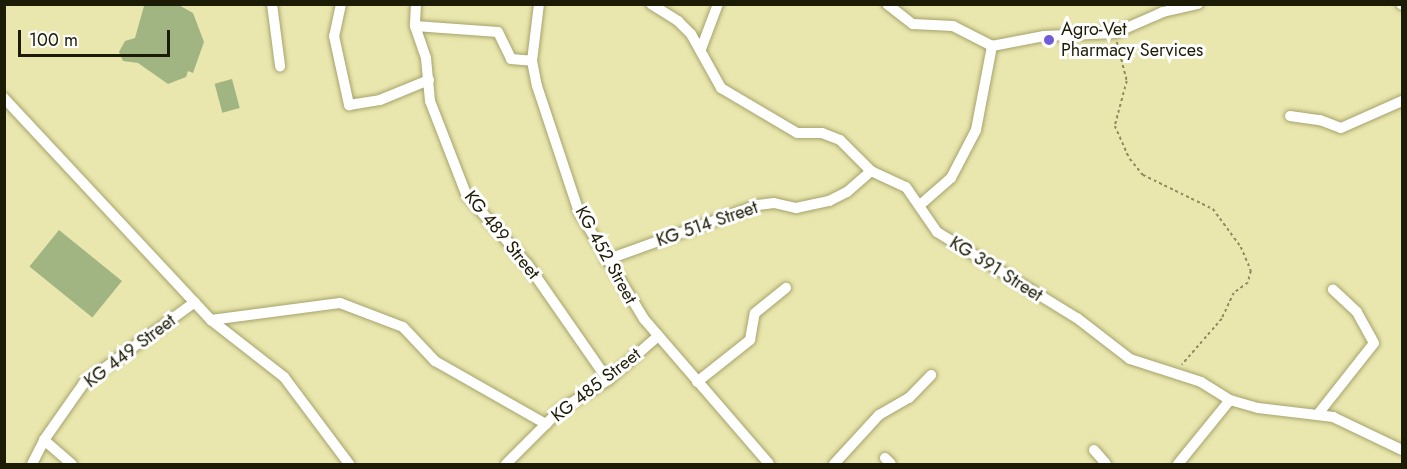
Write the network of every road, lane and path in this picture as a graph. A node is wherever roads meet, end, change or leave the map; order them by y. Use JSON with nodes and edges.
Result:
{"nodes":[{"id":1,"x":272,"y":4,"type":"edge"},
{"id":2,"x":341,"y":4,"type":"edge"},
{"id":3,"x":416,"y":4,"type":"edge"},
{"id":4,"x":539,"y":4,"type":"edge"},
{"id":5,"x":651,"y":4,"type":"edge"},
{"id":6,"x":718,"y":4,"type":"edge"},
{"id":7,"x":887,"y":4,"type":"edge"},
{"id":8,"x":1198,"y":4,"type":"edge"},
{"id":9,"x":415,"y":26,"type":"junction"},
{"id":10,"x":1114,"y":33,"type":"junction"},
{"id":11,"x":992,"y":46,"type":"junction"},
{"id":12,"x":701,"y":49,"type":"junction"},
{"id":13,"x":532,"y":61,"type":"junction"},
{"id":14,"x":280,"y":66,"type":"dead end"},
{"id":15,"x":429,"y":80,"type":"junction"},
{"id":16,"x":4,"y":98,"type":"edge"},
{"id":17,"x":1402,"y":101,"type":"edge"},
{"id":18,"x":1290,"y":116,"type":"dead end"},
{"id":19,"x":870,"y":171,"type":"junction"},
{"id":20,"x":920,"y":205,"type":"junction"},
{"id":21,"x":606,"y":260,"type":"junction"},
{"id":22,"x":786,"y":288,"type":"dead end"},
{"id":23,"x":1333,"y":290,"type":"dead end"},
{"id":24,"x":195,"y":302,"type":"junction"},
{"id":25,"x":211,"y":320,"type":"junction"},
{"id":26,"x":658,"y":336,"type":"junction"},
{"id":27,"x":1176,"y":373,"type":"junction"},
{"id":28,"x":931,"y":375,"type":"dead end"},
{"id":29,"x":608,"y":380,"type":"junction"},
{"id":30,"x":697,"y":382,"type":"junction"},
{"id":31,"x":1230,"y":400,"type":"junction"},
{"id":32,"x":1318,"y":414,"type":"junction"},
{"id":33,"x":546,"y":424,"type":"junction"},
{"id":34,"x":44,"y":440,"type":"junction"},
{"id":35,"x":1094,"y":450,"type":"dead end"},
{"id":36,"x":1402,"y":450,"type":"edge"},
{"id":37,"x":508,"y":462,"type":"edge"},
{"id":38,"x":32,"y":465,"type":"edge"},
{"id":39,"x":72,"y":465,"type":"edge"},
{"id":40,"x":349,"y":465,"type":"edge"},
{"id":41,"x":769,"y":465,"type":"edge"},
{"id":42,"x":834,"y":465,"type":"edge"},
{"id":43,"x":1106,"y":465,"type":"edge"},
{"id":44,"x":1178,"y":465,"type":"edge"}],
"edges":[{"from":1,"to":14,"type":"street"},
{"from":2,"to":15,"type":"street"},
{"from":3,"to":9,"type":"street","name":"KG 489 Street"},
{"from":4,"to":13,"type":"street","name":"KG 452 Street"},
{"from":5,"to":12,"type":"street","name":"KG 391 Street"},
{"from":6,"to":12,"type":"street"},
{"from":7,"to":11,"type":"street"},
{"from":8,"to":10,"type":"street"},
{"from":9,"to":13,"type":"street"},
{"from":9,"to":15,"type":"street","name":"KG 489 Street"},
{"from":10,"to":11,"type":"street"},
{"from":10,"to":27,"type":"path"},
{"from":11,"to":20,"type":"street"},
{"from":12,"to":19,"type":"street","name":"KG 391 Street"},
{"from":13,"to":21,"type":"street","name":"KG 452 Street"},
{"from":15,"to":29,"type":"street","name":"KG 489 Street"},
{"from":16,"to":24,"type":"street"},
{"from":17,"to":18,"type":"street"},
{"from":19,"to":20,"type":"street","name":"KG 391 Street"},
{"from":19,"to":21,"type":"street","name":"KG 514 Street"},
{"from":20,"to":27,"type":"street","name":"KG 391 Street"},
{"from":21,"to":26,"type":"street","name":"KG 452 Street"},
{"from":22,"to":30,"type":"street"},
{"from":23,"to":32,"type":"street"},
{"from":24,"to":25,"type":"street"},
{"from":24,"to":34,"type":"street","name":"KG 449 Street"},
{"from":25,"to":33,"type":"street"},
{"from":25,"to":40,"type":"street"},
{"from":26,"to":29,"type":"street","name":"KG 485 Street"},
{"from":26,"to":30,"type":"street","name":"KG 452 Street"},
{"from":27,"to":31,"type":"street","name":"KG 391 Street"},
{"from":28,"to":42,"type":"street"},
{"from":29,"to":33,"type":"street","name":"KG 485 Street"},
{"from":30,"to":41,"type":"street","name":"KG 452 Street"},
{"from":31,"to":32,"type":"street","name":"KG 391 Street"},
{"from":31,"to":44,"type":"street"},
{"from":32,"to":36,"type":"street","name":"KG 391 Street"},
{"from":33,"to":37,"type":"street","name":"KG 485 Street"},
{"from":34,"to":38,"type":"street","name":"KG 449 Street"},
{"from":34,"to":39,"type":"street"},
{"from":35,"to":43,"type":"street"}]}
